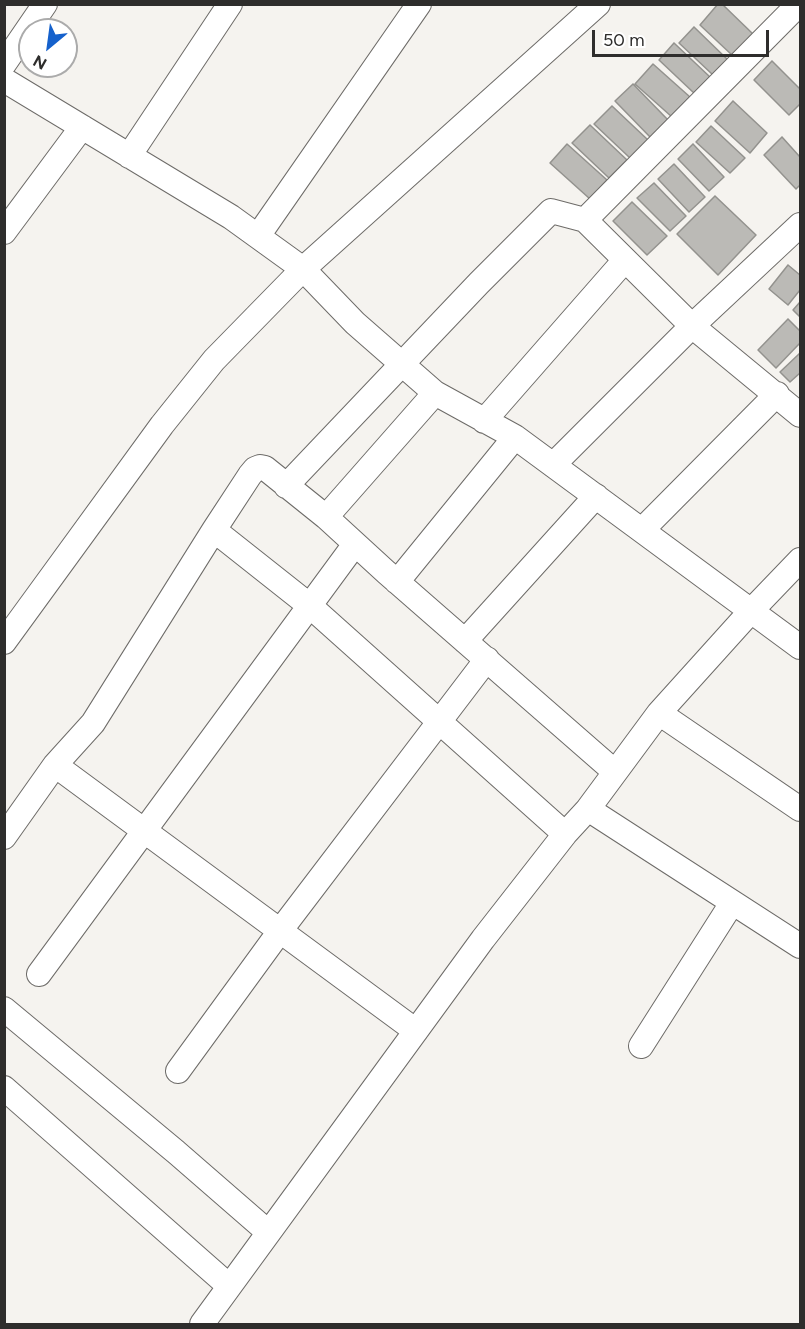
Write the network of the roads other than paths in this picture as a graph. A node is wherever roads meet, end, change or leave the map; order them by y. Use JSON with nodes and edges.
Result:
{"nodes":[{"id":1,"x":45,"y":4,"type":"edge"},
{"id":2,"x":230,"y":4,"type":"edge"},
{"id":3,"x":419,"y":4,"type":"edge"},
{"id":4,"x":598,"y":4,"type":"edge"},
{"id":5,"x":799,"y":4,"type":"edge"},
{"id":6,"x":4,"y":64,"type":"edge"},
{"id":7,"x":4,"y":80,"type":"edge"},
{"id":8,"x":82,"y":127,"type":"junction"},
{"id":9,"x":129,"y":156,"type":"junction"},
{"id":10,"x":585,"y":220,"type":"junction"},
{"id":11,"x":801,"y":225,"type":"edge"},
{"id":12,"x":4,"y":232,"type":"edge"},
{"id":13,"x":258,"y":236,"type":"junction"},
{"id":14,"x":625,"y":260,"type":"junction"},
{"id":15,"x":303,"y":269,"type":"junction"},
{"id":16,"x":692,"y":326,"type":"junction"},
{"id":17,"x":402,"y":365,"type":"junction"},
{"id":18,"x":435,"y":393,"type":"junction"},
{"id":19,"x":777,"y":394,"type":"junction"},
{"id":20,"x":801,"y":415,"type":"edge"},
{"id":21,"x":484,"y":421,"type":"junction"},
{"id":22,"x":515,"y":437,"type":"junction"},
{"id":23,"x":553,"y":465,"type":"junction"},
{"id":24,"x":286,"y":486,"type":"junction"},
{"id":25,"x":596,"y":496,"type":"junction"},
{"id":26,"x":326,"y":517,"type":"junction"},
{"id":27,"x":214,"y":530,"type":"junction"},
{"id":28,"x":642,"y":530,"type":"junction"},
{"id":29,"x":356,"y":544,"type":"junction"},
{"id":30,"x":801,"y":560,"type":"edge"},
{"id":31,"x":397,"y":582,"type":"junction"},
{"id":32,"x":310,"y":606,"type":"junction"},
{"id":33,"x":751,"y":611,"type":"junction"},
{"id":34,"x":465,"y":641,"type":"junction"},
{"id":35,"x":4,"y":642,"type":"edge"},
{"id":36,"x":801,"y":647,"type":"edge"},
{"id":37,"x":487,"y":659,"type":"junction"},
{"id":38,"x":659,"y":713,"type":"junction"},
{"id":39,"x":439,"y":722,"type":"junction"},
{"id":40,"x":55,"y":765,"type":"junction"},
{"id":41,"x":615,"y":772,"type":"junction"},
{"id":42,"x":588,"y":809,"type":"junction"},
{"id":43,"x":801,"y":809,"type":"edge"},
{"id":44,"x":146,"y":831,"type":"junction"},
{"id":45,"x":565,"y":834,"type":"junction"},
{"id":46,"x":4,"y":837,"type":"edge"},
{"id":47,"x":732,"y":903,"type":"junction"},
{"id":48,"x":280,"y":931,"type":"junction"},
{"id":49,"x":801,"y":946,"type":"edge"},
{"id":50,"x":39,"y":974,"type":"dead end"},
{"id":51,"x":4,"y":1009,"type":"edge"},
{"id":52,"x":416,"y":1031,"type":"junction"},
{"id":53,"x":641,"y":1046,"type":"dead end"},
{"id":54,"x":178,"y":1071,"type":"dead end"},
{"id":55,"x":4,"y":1088,"type":"edge"},
{"id":56,"x":268,"y":1232,"type":"junction"},
{"id":57,"x":229,"y":1286,"type":"junction"},
{"id":58,"x":202,"y":1324,"type":"edge"}],
"edges":[{"from":1,"to":6,"type":"street"},
{"from":2,"to":9,"type":"street"},
{"from":3,"to":13,"type":"street"},
{"from":4,"to":15,"type":"street"},
{"from":5,"to":10,"type":"street"},
{"from":7,"to":8,"type":"street"},
{"from":8,"to":9,"type":"street"},
{"from":8,"to":12,"type":"street"},
{"from":9,"to":13,"type":"street"},
{"from":10,"to":14,"type":"street"},
{"from":10,"to":17,"type":"street"},
{"from":11,"to":16,"type":"street"},
{"from":13,"to":15,"type":"street"},
{"from":14,"to":16,"type":"street"},
{"from":14,"to":21,"type":"street"},
{"from":15,"to":17,"type":"street"},
{"from":15,"to":35,"type":"street"},
{"from":16,"to":19,"type":"street"},
{"from":16,"to":23,"type":"street"},
{"from":17,"to":18,"type":"street"},
{"from":17,"to":24,"type":"street"},
{"from":18,"to":21,"type":"street"},
{"from":18,"to":26,"type":"street"},
{"from":19,"to":20,"type":"street"},
{"from":19,"to":28,"type":"street"},
{"from":21,"to":22,"type":"street"},
{"from":22,"to":23,"type":"street"},
{"from":22,"to":31,"type":"street"},
{"from":23,"to":25,"type":"street"},
{"from":24,"to":26,"type":"street"},
{"from":24,"to":27,"type":"street"},
{"from":25,"to":28,"type":"street"},
{"from":25,"to":34,"type":"street"},
{"from":26,"to":29,"type":"street"},
{"from":27,"to":32,"type":"street"},
{"from":27,"to":40,"type":"street"},
{"from":28,"to":33,"type":"street"},
{"from":29,"to":31,"type":"street"},
{"from":29,"to":32,"type":"street"},
{"from":30,"to":33,"type":"street"},
{"from":31,"to":34,"type":"street"},
{"from":32,"to":39,"type":"street"},
{"from":32,"to":44,"type":"street"},
{"from":33,"to":36,"type":"street"},
{"from":33,"to":38,"type":"street"},
{"from":34,"to":37,"type":"street"},
{"from":37,"to":39,"type":"street"},
{"from":37,"to":41,"type":"street"},
{"from":38,"to":41,"type":"street"},
{"from":38,"to":43,"type":"street"},
{"from":39,"to":45,"type":"street"},
{"from":39,"to":48,"type":"street"},
{"from":40,"to":44,"type":"street"},
{"from":40,"to":46,"type":"street"},
{"from":41,"to":42,"type":"street"},
{"from":42,"to":45,"type":"street"},
{"from":42,"to":47,"type":"street"},
{"from":44,"to":48,"type":"street"},
{"from":44,"to":50,"type":"street"},
{"from":45,"to":52,"type":"street"},
{"from":47,"to":49,"type":"street"},
{"from":47,"to":53,"type":"street"},
{"from":48,"to":52,"type":"street"},
{"from":48,"to":54,"type":"street"},
{"from":51,"to":56,"type":"street"},
{"from":52,"to":56,"type":"street"},
{"from":55,"to":57,"type":"street"},
{"from":56,"to":57,"type":"street"},
{"from":57,"to":58,"type":"street"}]}
